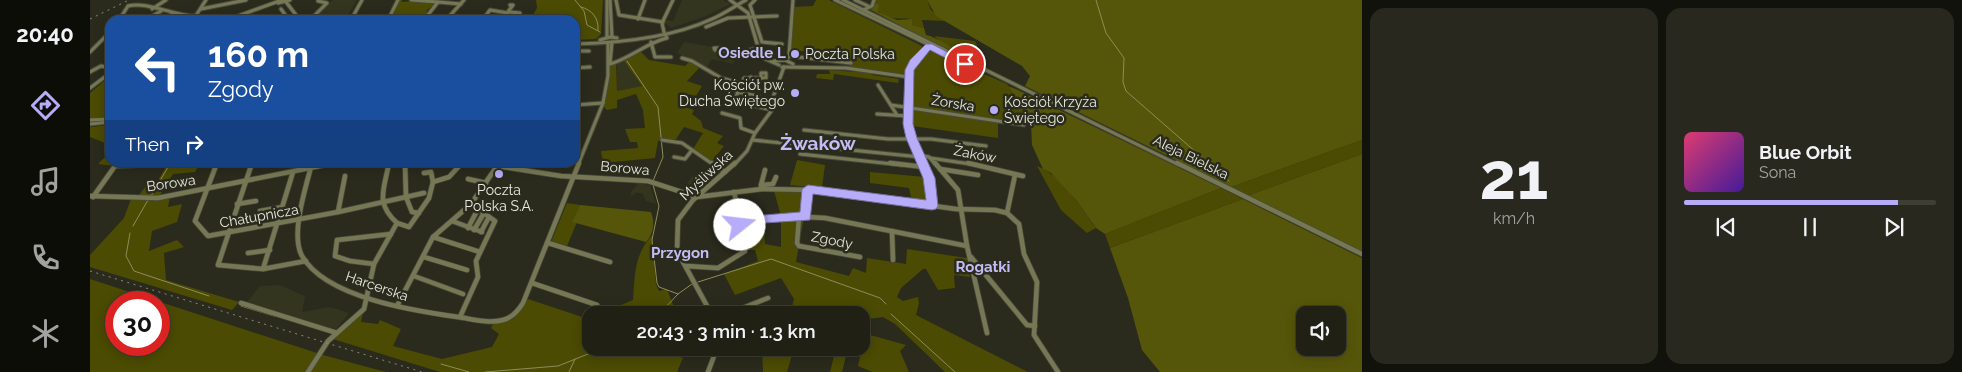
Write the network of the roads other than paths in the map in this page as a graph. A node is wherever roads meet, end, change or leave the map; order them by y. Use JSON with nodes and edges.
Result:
{"nodes":[{"id":1,"x":166,"y":0,"type":"edge"},
{"id":2,"x":206,"y":0,"type":"edge"},
{"id":3,"x":246,"y":0,"type":"edge"},
{"id":4,"x":362,"y":0,"type":"edge"},
{"id":5,"x":398,"y":0,"type":"edge"},
{"id":6,"x":411,"y":0,"type":"edge"},
{"id":7,"x":464,"y":0,"type":"edge"},
{"id":8,"x":608,"y":0,"type":"edge"},
{"id":9,"x":616,"y":0,"type":"edge"},
{"id":10,"x":645,"y":0,"type":"edge"},
{"id":11,"x":673,"y":0,"type":"edge"},
{"id":12,"x":731,"y":0,"type":"edge"},
{"id":13,"x":742,"y":0,"type":"edge"},
{"id":14,"x":746,"y":0,"type":"edge"},
{"id":15,"x":755,"y":0,"type":"edge"},
{"id":16,"x":793,"y":0,"type":"edge"},
{"id":17,"x":835,"y":0,"type":"edge"},
{"id":18,"x":843,"y":0,"type":"edge"},
{"id":19,"x":854,"y":0,"type":"edge"},
{"id":20,"x":874,"y":0,"type":"edge"},
{"id":21,"x":285,"y":1,"type":"edge"},
{"id":22,"x":318,"y":1,"type":"edge"},
{"id":23,"x":438,"y":1,"type":"edge"},
{"id":24,"x":460,"y":4,"type":"junction"},
{"id":25,"x":737,"y":4,"type":"junction"},
{"id":26,"x":510,"y":5,"type":"dead end"},
{"id":27,"x":270,"y":6,"type":"junction"},
{"id":28,"x":868,"y":6,"type":"junction"},
{"id":29,"x":291,"y":7,"type":"junction"},
{"id":30,"x":610,"y":7,"type":"junction"},
{"id":31,"x":617,"y":7,"type":"junction"},
{"id":32,"x":152,"y":9,"type":"junction"},
{"id":33,"x":201,"y":9,"type":"junction"},
{"id":34,"x":281,"y":9,"type":"dead end"},
{"id":35,"x":863,"y":10,"type":"junction"},
{"id":36,"x":161,"y":11,"type":"junction"},
{"id":37,"x":508,"y":12,"type":"junction"},
{"id":38,"x":172,"y":14,"type":"joint"},
{"id":39,"x":122,"y":15,"type":"edge"},
{"id":40,"x":154,"y":15,"type":"edge"},
{"id":41,"x":176,"y":15,"type":"edge"},
{"id":42,"x":197,"y":15,"type":"edge"},
{"id":43,"x":241,"y":15,"type":"edge"},
{"id":44,"x":285,"y":15,"type":"edge"},
{"id":45,"x":297,"y":15,"type":"edge"},
{"id":46,"x":315,"y":15,"type":"edge"},
{"id":47,"x":354,"y":15,"type":"edge"},
{"id":48,"x":390,"y":15,"type":"edge"},
{"id":49,"x":428,"y":15,"type":"edge"},
{"id":50,"x":450,"y":15,"type":"edge"},
{"id":51,"x":486,"y":15,"type":"edge"},
{"id":52,"x":506,"y":15,"type":"edge"},
{"id":53,"x":518,"y":15,"type":"edge"},
{"id":54,"x":777,"y":16,"type":"dead end"},
{"id":55,"x":755,"y":17,"type":"junction"},
{"id":56,"x":875,"y":17,"type":"junction"},
{"id":57,"x":749,"y":18,"type":"junction"},
{"id":58,"x":638,"y":19,"type":"junction"},
{"id":59,"x":663,"y":22,"type":"junction"},
{"id":60,"x":706,"y":27,"type":"dead end"},
{"id":61,"x":609,"y":31,"type":"junction"},
{"id":62,"x":664,"y":33,"type":"junction"},
{"id":63,"x":105,"y":37,"type":"edge"},
{"id":64,"x":623,"y":39,"type":"junction"},
{"id":65,"x":610,"y":40,"type":"junction"},
{"id":66,"x":599,"y":41,"type":"junction"},
{"id":67,"x":651,"y":42,"type":"junction"},
{"id":68,"x":580,"y":43,"type":"edge"},
{"id":69,"x":782,"y":44,"type":"dead end"},
{"id":70,"x":929,"y":46,"type":"junction"},
{"id":71,"x":757,"y":48,"type":"junction"},
{"id":72,"x":580,"y":50,"type":"edge"},
{"id":73,"x":589,"y":51,"type":"dead end"},
{"id":74,"x":610,"y":51,"type":"junction"},
{"id":75,"x":90,"y":52,"type":"edge"},
{"id":76,"x":727,"y":52,"type":"dead end"},
{"id":77,"x":952,"y":55,"type":"junction"},
{"id":78,"x":671,"y":58,"type":"dead end"},
{"id":79,"x":682,"y":58,"type":"dead end"},
{"id":80,"x":769,"y":61,"type":"joint"},
{"id":81,"x":785,"y":63,"type":"junction"},
{"id":82,"x":843,"y":63,"type":"junction"},
{"id":83,"x":851,"y":63,"type":"dead end"},
{"id":84,"x":610,"y":64,"type":"junction"},
{"id":85,"x":799,"y":66,"type":"joint"},
{"id":86,"x":105,"y":67,"type":"edge"},
{"id":87,"x":590,"y":67,"type":"dead end"},
{"id":88,"x":580,"y":68,"type":"edge"},
{"id":89,"x":841,"y":68,"type":"junction"},
{"id":90,"x":609,"y":70,"type":"junction"},
{"id":91,"x":90,"y":72,"type":"edge"},
{"id":92,"x":105,"y":77,"type":"edge"},
{"id":93,"x":909,"y":77,"type":"junction"},
{"id":94,"x":761,"y":78,"type":"dead end"},
{"id":95,"x":1009,"y":82,"type":"joint"},
{"id":96,"x":741,"y":84,"type":"junction"},
{"id":97,"x":878,"y":85,"type":"dead end"},
{"id":98,"x":90,"y":88,"type":"edge"},
{"id":99,"x":738,"y":92,"type":"junction"},
{"id":100,"x":604,"y":103,"type":"junction"},
{"id":101,"x":580,"y":105,"type":"edge"},
{"id":102,"x":891,"y":105,"type":"junction"},
{"id":103,"x":755,"y":106,"type":"junction"},
{"id":104,"x":907,"y":107,"type":"junction"},
{"id":105,"x":772,"y":110,"type":"junction"},
{"id":106,"x":722,"y":113,"type":"dead end"},
{"id":107,"x":878,"y":114,"type":"dead end"},
{"id":108,"x":897,"y":115,"type":"junction"},
{"id":109,"x":907,"y":116,"type":"junction"},
{"id":110,"x":90,"y":120,"type":"edge"},
{"id":111,"x":105,"y":120,"type":"edge"},
{"id":112,"x":105,"y":121,"type":"edge"},
{"id":113,"x":90,"y":124,"type":"edge"},
{"id":114,"x":1024,"y":125,"type":"dead end"},
{"id":115,"x":804,"y":130,"type":"dead end"},
{"id":116,"x":755,"y":133,"type":"junction"},
{"id":117,"x":911,"y":138,"type":"junction"},
{"id":118,"x":662,"y":140,"type":"dead end"},
{"id":119,"x":752,"y":140,"type":"junction"},
{"id":120,"x":986,"y":146,"type":"dead end"},
{"id":121,"x":692,"y":150,"type":"junction"},
{"id":122,"x":800,"y":154,"type":"dead end"},
{"id":123,"x":919,"y":156,"type":"junction"},
{"id":124,"x":674,"y":157,"type":"dead end"},
{"id":125,"x":930,"y":158,"type":"junction"},
{"id":126,"x":580,"y":163,"type":"edge"},
{"id":127,"x":114,"y":167,"type":"edge"},
{"id":128,"x":216,"y":167,"type":"edge"},
{"id":129,"x":250,"y":167,"type":"edge"},
{"id":130,"x":319,"y":167,"type":"edge"},
{"id":131,"x":388,"y":167,"type":"edge"},
{"id":132,"x":405,"y":167,"type":"edge"},
{"id":133,"x":458,"y":167,"type":"edge"},
{"id":134,"x":497,"y":167,"type":"edge"},
{"id":135,"x":514,"y":167,"type":"edge"},
{"id":136,"x":578,"y":167,"type":"edge"},
{"id":137,"x":924,"y":167,"type":"junction"},
{"id":138,"x":311,"y":169,"type":"junction"},
{"id":139,"x":940,"y":169,"type":"junction"},
{"id":140,"x":765,"y":170,"type":"dead end"},
{"id":141,"x":293,"y":172,"type":"junction"},
{"id":142,"x":725,"y":172,"type":"junction"},
{"id":143,"x":424,"y":173,"type":"dead end"},
{"id":144,"x":575,"y":175,"type":"junction"},
{"id":145,"x":978,"y":175,"type":"dead end"},
{"id":146,"x":1015,"y":175,"type":"junction"},
{"id":147,"x":345,"y":176,"type":"dead end"},
{"id":148,"x":1023,"y":176,"type":"dead end"},
{"id":149,"x":776,"y":177,"type":"dead end"},
{"id":150,"x":468,"y":179,"type":"dead end"},
{"id":151,"x":243,"y":182,"type":"junction"},
{"id":152,"x":433,"y":182,"type":"junction"},
{"id":153,"x":486,"y":182,"type":"junction"},
{"id":154,"x":761,"y":187,"type":"junction"},
{"id":155,"x":208,"y":189,"type":"junction"},
{"id":156,"x":808,"y":189,"type":"junction"},
{"id":157,"x":734,"y":192,"type":"junction"},
{"id":158,"x":424,"y":193,"type":"dead end"},
{"id":159,"x":92,"y":196,"type":"edge"},
{"id":160,"x":406,"y":197,"type":"junction"},
{"id":161,"x":697,"y":197,"type":"junction"},
{"id":162,"x":256,"y":201,"type":"dead end"},
{"id":163,"x":237,"y":204,"type":"junction"},
{"id":164,"x":382,"y":204,"type":"junction"},
{"id":165,"x":471,"y":204,"type":"junction"},
{"id":166,"x":932,"y":206,"type":"junction"},
{"id":167,"x":283,"y":207,"type":"junction"},
{"id":168,"x":478,"y":209,"type":"junction"},
{"id":169,"x":963,"y":209,"type":"junction"},
{"id":170,"x":260,"y":211,"type":"dead end"},
{"id":171,"x":338,"y":212,"type":"junction"},
{"id":172,"x":420,"y":213,"type":"junction"},
{"id":173,"x":484,"y":213,"type":"junction"},
{"id":174,"x":1007,"y":213,"type":"junction"},
{"id":175,"x":799,"y":216,"type":"junction"},
{"id":176,"x":806,"y":216,"type":"junction"},
{"id":177,"x":489,"y":217,"type":"junction"},
{"id":178,"x":301,"y":220,"type":"junction"},
{"id":179,"x":451,"y":222,"type":"junction"},
{"id":180,"x":741,"y":222,"type":"junction"},
{"id":181,"x":397,"y":223,"type":"junction"},
{"id":182,"x":278,"y":224,"type":"junction"},
{"id":183,"x":468,"y":228,"type":"junction"},
{"id":184,"x":474,"y":230,"type":"junction"},
{"id":185,"x":892,"y":231,"type":"junction"},
{"id":186,"x":227,"y":233,"type":"junction"},
{"id":187,"x":391,"y":234,"type":"junction"},
{"id":188,"x":433,"y":237,"type":"junction"},
{"id":189,"x":548,"y":243,"type":"junction"},
{"id":190,"x":967,"y":246,"type":"junction"},
{"id":191,"x":270,"y":250,"type":"junction"},
{"id":192,"x":480,"y":252,"type":"junction"},
{"id":193,"x":248,"y":253,"type":"dead end"},
{"id":194,"x":1362,"y":254,"type":"edge"},
{"id":195,"x":969,"y":255,"type":"junction"},
{"id":196,"x":424,"y":257,"type":"junction"},
{"id":197,"x":860,"y":257,"type":"dead end"},
{"id":198,"x":893,"y":260,"type":"dead end"},
{"id":199,"x":306,"y":261,"type":"junction"},
{"id":200,"x":610,"y":262,"type":"dead end"},
{"id":201,"x":374,"y":264,"type":"junction"},
{"id":202,"x":686,"y":266,"type":"junction"},
{"id":203,"x":263,"y":269,"type":"junction"},
{"id":204,"x":467,"y":270,"type":"dead end"},
{"id":205,"x":414,"y":276,"type":"junction"},
{"id":206,"x":532,"y":283,"type":"junction"},
{"id":207,"x":462,"y":294,"type":"dead end"},
{"id":208,"x":367,"y":296,"type":"junction"},
{"id":209,"x":768,"y":298,"type":"dead end"},
{"id":210,"x":241,"y":303,"type":"dead end"},
{"id":211,"x":397,"y":306,"type":"junction"},
{"id":212,"x":597,"y":306,"type":"edge"},
{"id":213,"x":707,"y":306,"type":"edge"},
{"id":214,"x":748,"y":306,"type":"edge"},
{"id":215,"x":460,"y":317,"type":"junction"},
{"id":216,"x":1035,"y":326,"type":"junction"},
{"id":217,"x":337,"y":333,"type":"junction"},
{"id":218,"x":987,"y":333,"type":"dead end"},
{"id":219,"x":715,"y":356,"type":"edge"},
{"id":220,"x":308,"y":372,"type":"edge"},
{"id":221,"x":708,"y":372,"type":"edge"},
{"id":222,"x":1058,"y":372,"type":"edge"}],
"edges":[{"from":1,"to":32,"type":"street"},
{"from":2,"to":33,"type":"street"},
{"from":3,"to":33,"type":"street"},
{"from":4,"to":47,"type":"street"},
{"from":5,"to":48,"type":"street"},
{"from":6,"to":23,"type":"street"},
{"from":7,"to":24,"type":"street"},
{"from":8,"to":30,"type":"street"},
{"from":8,"to":61,"type":"street"},
{"from":9,"to":31,"type":"street"},
{"from":10,"to":58,"type":"street"},
{"from":11,"to":59,"type":"street"},
{"from":12,"to":25,"type":"street"},
{"from":13,"to":25,"type":"street"},
{"from":14,"to":25,"type":"street"},
{"from":15,"to":55,"type":"street"},
{"from":16,"to":81,"type":"street","name":"Myśliwska"},
{"from":17,"to":56,"type":"street","name":"Aleja Bielska"},
{"from":18,"to":35,"type":"street","name":"Aleja Bielska"},
{"from":19,"to":28,"type":"street"},
{"from":20,"to":28,"type":"street"},
{"from":21,"to":27,"type":"street"},
{"from":21,"to":29,"type":"street"},
{"from":22,"to":46,"type":"street"},
{"from":23,"to":24,"type":"street"},
{"from":23,"to":49,"type":"street"},
{"from":24,"to":50,"type":"street"},
{"from":25,"to":57,"type":"street"},
{"from":25,"to":62,"type":"street"},
{"from":26,"to":37,"type":"street"},
{"from":27,"to":29,"type":"street"},
{"from":27,"to":43,"type":"street"},
{"from":28,"to":35,"type":"street"},
{"from":29,"to":45,"type":"street"},
{"from":30,"to":31,"type":"street"},
{"from":30,"to":61,"type":"street"},
{"from":31,"to":58,"type":"street"},
{"from":32,"to":36,"type":"street"},
{"from":32,"to":39,"type":"street"},
{"from":33,"to":42,"type":"street"},
{"from":34,"to":44,"type":"street"},
{"from":35,"to":56,"type":"street","name":"Aleja Bielska"},
{"from":36,"to":38,"type":"street"},
{"from":36,"to":40,"type":"street"},
{"from":37,"to":51,"type":"street"},
{"from":37,"to":52,"type":"street"},
{"from":37,"to":53,"type":"street"},
{"from":38,"to":41,"type":"street"},
{"from":54,"to":55,"type":"street"},
{"from":55,"to":57,"type":"street"},
{"from":55,"to":69,"type":"street"},
{"from":56,"to":70,"type":"street","name":"Aleja Bielska"},
{"from":56,"to":77,"type":"street","name":"Aleja Bielska"},
{"from":57,"to":60,"type":"street"},
{"from":57,"to":71,"type":"street"},
{"from":58,"to":59,"type":"street"},
{"from":59,"to":62,"type":"street"},
{"from":61,"to":64,"type":"street"},
{"from":61,"to":65,"type":"street"},
{"from":61,"to":66,"type":"street"},
{"from":62,"to":64,"type":"street"},
{"from":62,"to":67,"type":"street"},
{"from":63,"to":75,"type":"street"},
{"from":64,"to":65,"type":"street"},
{"from":64,"to":74,"type":"street"},
{"from":65,"to":66,"type":"street"},
{"from":65,"to":74,"type":"street"},
{"from":66,"to":68,"type":"street"},
{"from":66,"to":74,"type":"street"},
{"from":67,"to":78,"type":"street"},
{"from":67,"to":84,"type":"street"},
{"from":70,"to":77,"type":"street","name":"Aleja Bielska"},
{"from":70,"to":93,"type":"street"},
{"from":71,"to":76,"type":"street"},
{"from":71,"to":80,"type":"street"},
{"from":72,"to":73,"type":"street"},
{"from":74,"to":84,"type":"street"},
{"from":74,"to":90,"type":"street"},
{"from":77,"to":95,"type":"street","name":"Aleja Bielska"},
{"from":79,"to":96,"type":"street"},
{"from":80,"to":81,"type":"street"},
{"from":81,"to":82,"type":"street"},
{"from":81,"to":85,"type":"street"},
{"from":81,"to":105,"type":"street","name":"Myśliwska"},
{"from":82,"to":83,"type":"street"},
{"from":82,"to":89,"type":"street"},
{"from":84,"to":90,"type":"street"},
{"from":85,"to":89,"type":"street"},
{"from":86,"to":91,"type":"street"},
{"from":87,"to":88,"type":"street"},
{"from":89,"to":93,"type":"street"},
{"from":90,"to":100,"type":"street","name":"Harcerska"},
{"from":92,"to":98,"type":"street"},
{"from":93,"to":104,"type":"street"},
{"from":94,"to":96,"type":"street"},
{"from":95,"to":194,"type":"street","name":"Aleja Bielska"},
{"from":96,"to":99,"type":"street"},
{"from":97,"to":102,"type":"street"},
{"from":99,"to":103,"type":"street"},
{"from":99,"to":103,"type":"street"},
{"from":100,"to":101,"type":"street"},
{"from":100,"to":126,"type":"street","name":"Harcerska"},
{"from":102,"to":104,"type":"street","name":"Żorska"},
{"from":102,"to":108,"type":"street"},
{"from":103,"to":105,"type":"street"},
{"from":104,"to":109,"type":"street"},
{"from":104,"to":114,"type":"street","name":"Żorska"},
{"from":105,"to":116,"type":"street","name":"Myśliwska"},
{"from":106,"to":116,"type":"street"},
{"from":107,"to":108,"type":"street"},
{"from":108,"to":109,"type":"street"},
{"from":109,"to":117,"type":"street"},
{"from":110,"to":111,"type":"street"},
{"from":112,"to":113,"type":"street"},
{"from":115,"to":117,"type":"street"},
{"from":116,"to":119,"type":"street","name":"Myśliwska"},
{"from":117,"to":120,"type":"street"},
{"from":117,"to":123,"type":"street"},
{"from":118,"to":121,"type":"street"},
{"from":119,"to":123,"type":"street"},
{"from":119,"to":142,"type":"street","name":"Myśliwska"},
{"from":121,"to":124,"type":"street"},
{"from":121,"to":142,"type":"street"},
{"from":122,"to":137,"type":"street"},
{"from":123,"to":125,"type":"street"},
{"from":123,"to":137,"type":"street"},
{"from":125,"to":139,"type":"street"},
{"from":125,"to":146,"type":"street","name":"Żaków"},
{"from":127,"to":159,"type":"street"},
{"from":128,"to":155,"type":"street"},
{"from":129,"to":151,"type":"street"},
{"from":130,"to":138,"type":"street","name":"Borowa"},
{"from":131,"to":164,"type":"street"},
{"from":132,"to":160,"type":"street"},
{"from":133,"to":152,"type":"street"},
{"from":134,"to":153,"type":"street"},
{"from":135,"to":144,"type":"street","name":"Borowa"},
{"from":136,"to":144,"type":"street","name":"Harcerska"},
{"from":137,"to":166,"type":"street"},
{"from":138,"to":141,"type":"street","name":"Borowa"},
{"from":138,"to":178,"type":"street"},
{"from":139,"to":145,"type":"street"},
{"from":139,"to":169,"type":"street"},
{"from":140,"to":154,"type":"street"},
{"from":141,"to":151,"type":"street","name":"Borowa"},
{"from":141,"to":167,"type":"street"},
{"from":142,"to":161,"type":"street","name":"Myśliwska"},
{"from":143,"to":152,"type":"street"},
{"from":144,"to":161,"type":"street","name":"Borowa"},
{"from":144,"to":189,"type":"street","name":"Harcerska"},
{"from":146,"to":148,"type":"street","name":"Żaków"},
{"from":146,"to":174,"type":"street"},
{"from":147,"to":171,"type":"street"},
{"from":149,"to":154,"type":"street"},
{"from":150,"to":153,"type":"street"},
{"from":151,"to":155,"type":"street","name":"Borowa"},
{"from":151,"to":163,"type":"street"},
{"from":152,"to":172,"type":"street"},
{"from":153,"to":165,"type":"street"},
{"from":154,"to":156,"type":"street"},
{"from":154,"to":157,"type":"street"},
{"from":155,"to":159,"type":"street","name":"Borowa"},
{"from":155,"to":186,"type":"street","name":"Chałupnicza"},
{"from":156,"to":166,"type":"street"},
{"from":156,"to":176,"type":"street","name":"Zgody"},
{"from":157,"to":161,"type":"street"},
{"from":157,"to":180,"type":"street"},
{"from":158,"to":160,"type":"street","name":"Chałupnicza"},
{"from":160,"to":164,"type":"street","name":"Chałupnicza"},
{"from":160,"to":172,"type":"street"},
{"from":161,"to":202,"type":"street","name":"Myśliwska"},
{"from":162,"to":163,"type":"street"},
{"from":163,"to":186,"type":"street"},
{"from":164,"to":171,"type":"street","name":"Chałupnicza"},
{"from":164,"to":181,"type":"street"},
{"from":165,"to":168,"type":"street"},
{"from":165,"to":179,"type":"street"},
{"from":166,"to":169,"type":"street"},
{"from":167,"to":170,"type":"street"},
{"from":167,"to":182,"type":"street"},
{"from":168,"to":173,"type":"street"},
{"from":168,"to":183,"type":"street"},
{"from":169,"to":174,"type":"street"},
{"from":169,"to":190,"type":"street"},
{"from":171,"to":178,"type":"street","name":"Chałupnicza"},
{"from":172,"to":181,"type":"street"},
{"from":173,"to":177,"type":"street"},
{"from":173,"to":184,"type":"street"},
{"from":174,"to":216,"type":"street"},
{"from":175,"to":176,"type":"street","name":"Zgody"},
{"from":175,"to":180,"type":"street","name":"Zgody"},
{"from":175,"to":197,"type":"street","name":"Zgody"},
{"from":176,"to":185,"type":"street","name":"Zgody"},
{"from":177,"to":184,"type":"street"},
{"from":177,"to":192,"type":"street"},
{"from":178,"to":182,"type":"street","name":"Chałupnicza"},
{"from":178,"to":199,"type":"street"},
{"from":179,"to":183,"type":"street"},
{"from":179,"to":188,"type":"street"},
{"from":180,"to":202,"type":"street"},
{"from":181,"to":187,"type":"street"},
{"from":182,"to":186,"type":"street","name":"Chałupnicza"},
{"from":182,"to":191,"type":"street"},
{"from":183,"to":184,"type":"street"},
{"from":185,"to":190,"type":"street","name":"Zgody"},
{"from":185,"to":198,"type":"street"},
{"from":186,"to":203,"type":"street"},
{"from":187,"to":201,"type":"street"},
{"from":187,"to":201,"type":"street"},
{"from":188,"to":192,"type":"street"},
{"from":188,"to":196,"type":"street"},
{"from":189,"to":200,"type":"street"},
{"from":189,"to":206,"type":"street","name":"Harcerska"},
{"from":190,"to":195,"type":"street"},
{"from":191,"to":193,"type":"street"},
{"from":191,"to":203,"type":"street"},
{"from":192,"to":215,"type":"street"},
{"from":195,"to":216,"type":"street"},
{"from":195,"to":218,"type":"street"},
{"from":196,"to":204,"type":"street"},
{"from":196,"to":205,"type":"street"},
{"from":199,"to":203,"type":"street"},
{"from":199,"to":208,"type":"street","name":"Harcerska"},
{"from":201,"to":208,"type":"street"},
{"from":202,"to":213,"type":"street","name":"Myśliwska"},
{"from":205,"to":207,"type":"street"},
{"from":205,"to":211,"type":"street"},
{"from":206,"to":212,"type":"street"},
{"from":206,"to":215,"type":"street","name":"Harcerska"},
{"from":208,"to":211,"type":"street","name":"Harcerska"},
{"from":208,"to":217,"type":"street"},
{"from":209,"to":214,"type":"street"},
{"from":210,"to":217,"type":"street"},
{"from":211,"to":215,"type":"street","name":"Harcerska"},
{"from":216,"to":222,"type":"street"},
{"from":217,"to":220,"type":"street"},
{"from":219,"to":221,"type":"street"}]}
